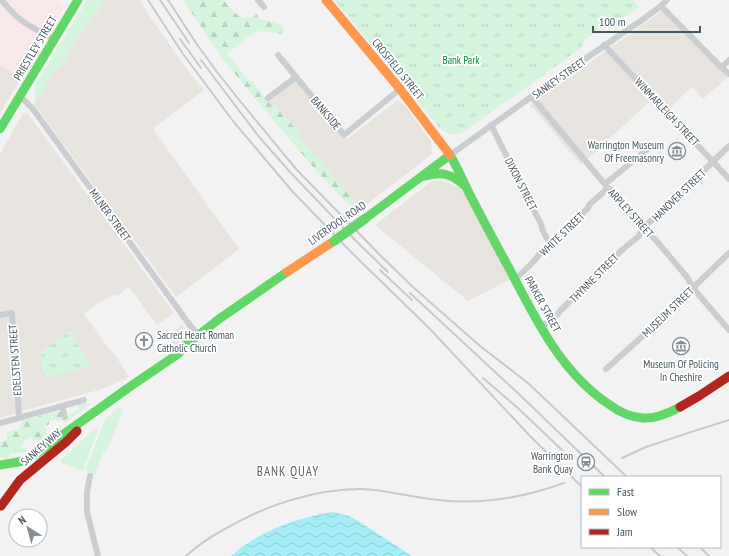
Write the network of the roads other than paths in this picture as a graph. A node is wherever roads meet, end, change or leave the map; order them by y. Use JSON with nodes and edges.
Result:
{"nodes":[{"id":1,"x":1,"y":0,"type":"edge"},
{"id":2,"x":78,"y":0,"type":"edge"},
{"id":3,"x":258,"y":0,"type":"edge"},
{"id":4,"x":326,"y":0,"type":"edge"},
{"id":5,"x":667,"y":0,"type":"edge"},
{"id":6,"x":662,"y":6,"type":"junction"},
{"id":7,"x":264,"y":7,"type":"dead end"},
{"id":8,"x":54,"y":40,"type":"junction"},
{"id":9,"x":604,"y":45,"type":"junction"},
{"id":10,"x":278,"y":55,"type":"dead end"},
{"id":11,"x":729,"y":60,"type":"edge"},
{"id":12,"x":722,"y":67,"type":"junction"},
{"id":13,"x":729,"y":74,"type":"edge"},
{"id":14,"x":296,"y":76,"type":"junction"},
{"id":15,"x":400,"y":89,"type":"junction"},
{"id":16,"x":20,"y":96,"type":"junction"},
{"id":17,"x":532,"y":97,"type":"junction"},
{"id":18,"x":268,"y":98,"type":"dead end"},
{"id":19,"x":491,"y":125,"type":"junction"},
{"id":20,"x":0,"y":129,"type":"edge"},
{"id":21,"x":729,"y":146,"type":"edge"},
{"id":22,"x":649,"y":148,"type":"dead end"},
{"id":23,"x":450,"y":155,"type":"junction"},
{"id":24,"x":713,"y":162,"type":"junction"},
{"id":25,"x":729,"y":179,"type":"edge"},
{"id":26,"x":416,"y":180,"type":"junction"},
{"id":27,"x":607,"y":186,"type":"junction"},
{"id":28,"x":467,"y":189,"type":"junction"},
{"id":29,"x":644,"y":227,"type":"junction"},
{"id":30,"x":550,"y":243,"type":"junction"},
{"id":31,"x":729,"y":253,"type":"edge"},
{"id":32,"x":515,"y":280,"type":"junction"},
{"id":33,"x":693,"y":288,"type":"junction"},
{"id":34,"x":236,"y":308,"type":"junction"},
{"id":35,"x":0,"y":315,"type":"edge"},
{"id":36,"x":541,"y":327,"type":"junction"},
{"id":37,"x":729,"y":330,"type":"edge"},
{"id":38,"x":199,"y":336,"type":"junction"},
{"id":39,"x":178,"y":354,"type":"junction"},
{"id":40,"x":606,"y":369,"type":"dead end"},
{"id":41,"x":729,"y":376,"type":"edge"},
{"id":42,"x":124,"y":391,"type":"joint"},
{"id":43,"x":84,"y":400,"type":"dead end"},
{"id":44,"x":62,"y":406,"type":"junction"},
{"id":45,"x":100,"y":408,"type":"junction"},
{"id":46,"x":65,"y":417,"type":"dead end"},
{"id":47,"x":19,"y":418,"type":"junction"},
{"id":48,"x":8,"y":421,"type":"junction"},
{"id":49,"x":0,"y":423,"type":"edge"},
{"id":50,"x":10,"y":428,"type":"dead end"},
{"id":51,"x":0,"y":465,"type":"edge"},
{"id":52,"x":90,"y":476,"type":"dead end"},
{"id":53,"x":0,"y":504,"type":"edge"},
{"id":54,"x":98,"y":556,"type":"edge"}],
"edges":[{"from":1,"to":8,"type":"street"},
{"from":2,"to":8,"type":"main road","name":"PRIESTLEY STREET"},
{"from":3,"to":7,"type":"street"},
{"from":4,"to":15,"type":"main road","name":"CROSFIELD STREET"},
{"from":5,"to":6,"type":"street","name":"SANKEY STREET"},
{"from":6,"to":9,"type":"street","name":"SANKEY STREET"},
{"from":6,"to":12,"type":"street"},
{"from":8,"to":16,"type":"main road","name":"PRIESTLEY STREET"},
{"from":9,"to":17,"type":"street","name":"SANKEY STREET"},
{"from":9,"to":24,"type":"street","name":"WINMARLEIGH STREET"},
{"from":10,"to":14,"type":"street","name":"BANKSIDE"},
{"from":11,"to":12,"type":"street"},
{"from":12,"to":13,"type":"street"},
{"from":14,"to":15,"type":"street","name":"BANKSIDE"},
{"from":14,"to":18,"type":"street"},
{"from":15,"to":23,"type":"main road","name":"CROSFIELD STREET"},
{"from":16,"to":20,"type":"main road","name":"PRIESTLEY STREET"},
{"from":16,"to":38,"type":"street","name":"MILNER STREET"},
{"from":17,"to":19,"type":"street","name":"SANKEY STREET"},
{"from":17,"to":27,"type":"street","name":"ARPLEY STREET"},
{"from":19,"to":23,"type":"street","name":"SANKEY STREET"},
{"from":19,"to":30,"type":"street","name":"DIXON STREET"},
{"from":21,"to":24,"type":"street","name":"HANOVER STREET"},
{"from":22,"to":27,"type":"street","name":"WHITE STREET"},
{"from":23,"to":26,"type":"main road","name":"LIVERPOOL ROAD"},
{"from":23,"to":28,"type":"main road","name":"PARKER STREET"},
{"from":24,"to":25,"type":"street","name":"WINMARLEIGH STREET"},
{"from":24,"to":29,"type":"street","name":"HANOVER STREET"},
{"from":26,"to":28,"type":"main road"},
{"from":26,"to":34,"type":"main road","name":"LIVERPOOL ROAD","bridge":true},
{"from":27,"to":29,"type":"street","name":"ARPLEY STREET"},
{"from":27,"to":30,"type":"street","name":"WHITE STREET"},
{"from":28,"to":32,"type":"main road","name":"PARKER STREET"},
{"from":29,"to":33,"type":"street","name":"ARPLEY STREET"},
{"from":29,"to":36,"type":"street","name":"THYNNE STREET"},
{"from":30,"to":32,"type":"street","name":"WHITE STREET"},
{"from":31,"to":33,"type":"street","name":"MUSEUM STREET"},
{"from":32,"to":36,"type":"main road","name":"PARKER STREET"},
{"from":33,"to":37,"type":"street","name":"ARPLEY STREET"},
{"from":33,"to":40,"type":"street","name":"MUSEUM STREET"},
{"from":34,"to":38,"type":"main road","name":"LIVERPOOL ROAD"},
{"from":34,"to":39,"type":"main road","name":"LIVERPOOL ROAD"},
{"from":35,"to":47,"type":"street","name":"EDELSTEN STREET"},
{"from":36,"to":41,"type":"main road","name":"PARKER STREET"},
{"from":38,"to":39,"type":"main road","name":"LIVERPOOL ROAD"},
{"from":39,"to":42,"type":"main road","name":"LIVERPOOL ROAD"},
{"from":42,"to":45,"type":"main road","name":"SANKEY WAY"},
{"from":43,"to":44,"type":"street"},
{"from":44,"to":46,"type":"street"},
{"from":44,"to":47,"type":"street"},
{"from":45,"to":51,"type":"main road","name":"SANKEY WAY"},
{"from":45,"to":53,"type":"main road","name":"SANKEY WAY"},
{"from":47,"to":48,"type":"street"},
{"from":48,"to":49,"type":"street"},
{"from":48,"to":50,"type":"street"},
{"from":52,"to":54,"type":"street"}]}
